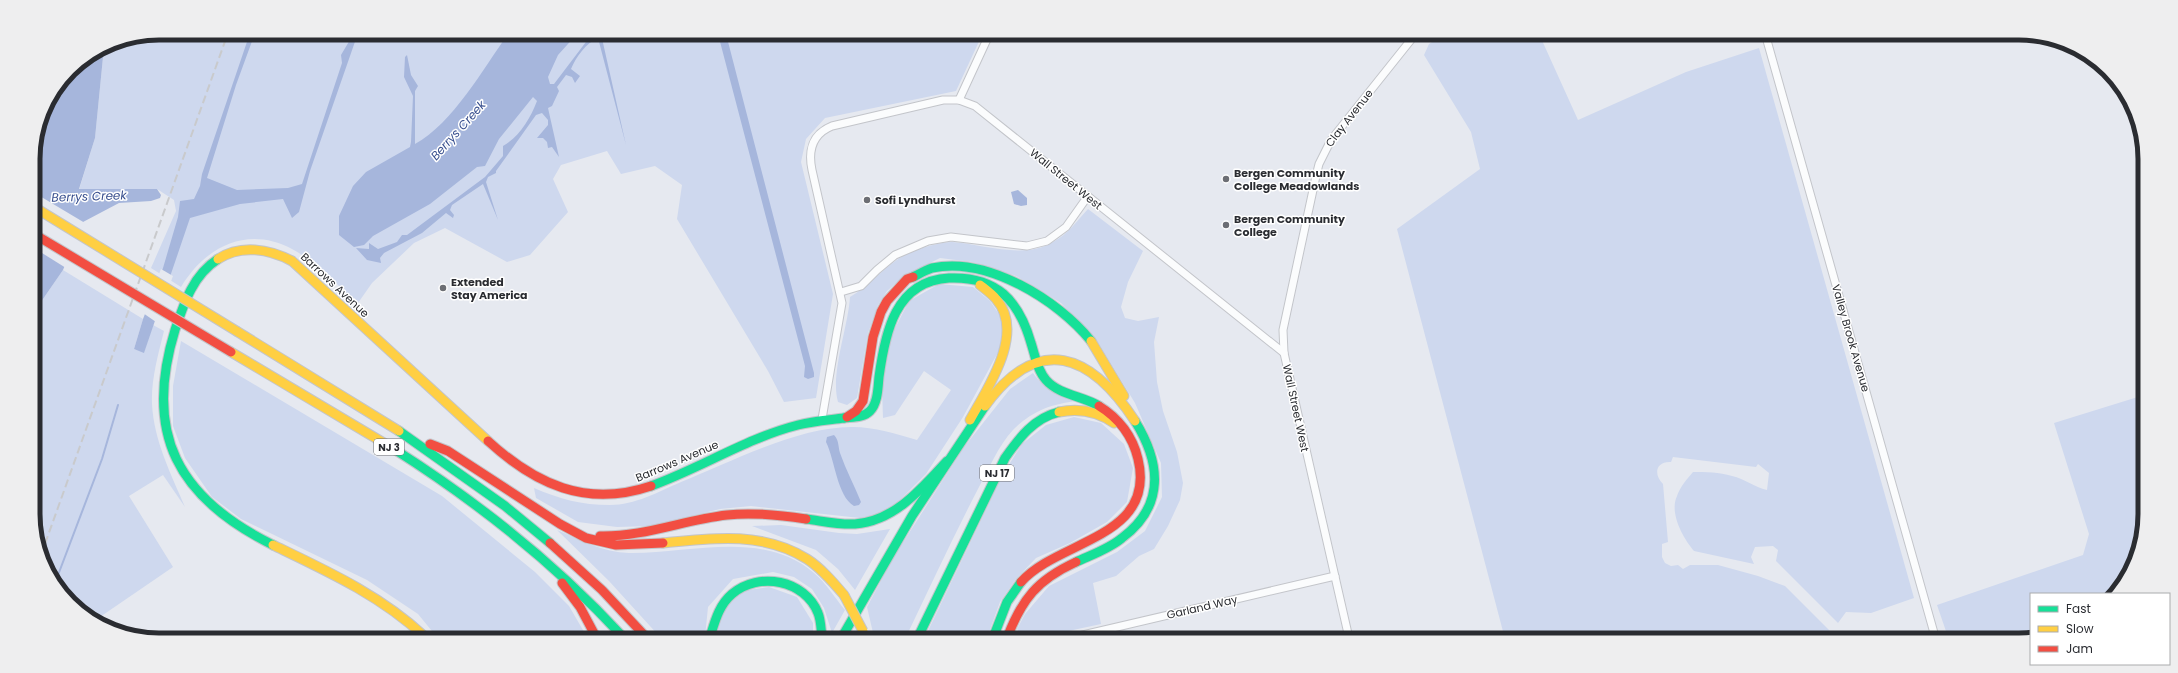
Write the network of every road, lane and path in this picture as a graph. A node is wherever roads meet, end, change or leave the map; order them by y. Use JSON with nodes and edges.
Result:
{"nodes":[{"id":1,"x":987,"y":40,"type":"edge"},
{"id":2,"x":1411,"y":40,"type":"edge"},
{"id":3,"x":1767,"y":40,"type":"edge"},
{"id":4,"x":959,"y":100,"type":"junction"},
{"id":5,"x":1088,"y":196,"type":"junction"},
{"id":6,"x":40,"y":211,"type":"edge"},
{"id":7,"x":40,"y":238,"type":"edge"},
{"id":8,"x":961,"y":278,"type":"junction"},
{"id":9,"x":840,"y":292,"type":"junction"},
{"id":10,"x":1284,"y":354,"type":"junction"},
{"id":11,"x":1038,"y":362,"type":"junction"},
{"id":12,"x":844,"y":418,"type":"junction"},
{"id":13,"x":822,"y":419,"type":"junction"},
{"id":14,"x":1137,"y":423,"type":"junction"},
{"id":15,"x":406,"y":434,"type":"junction"},
{"id":16,"x":1135,"y":449,"type":"junction"},
{"id":17,"x":955,"y":450,"type":"junction"},
{"id":18,"x":947,"y":462,"type":"junction"},
{"id":19,"x":570,"y":529,"type":"junction"},
{"id":20,"x":539,"y":554,"type":"junction"},
{"id":21,"x":1335,"y":576,"type":"junction"},
{"id":22,"x":1012,"y":626,"type":"junction"},
{"id":23,"x":421,"y":633,"type":"edge"},
{"id":24,"x":594,"y":633,"type":"edge"},
{"id":25,"x":619,"y":633,"type":"edge"},
{"id":26,"x":642,"y":633,"type":"edge"},
{"id":27,"x":711,"y":633,"type":"edge"},
{"id":28,"x":822,"y":633,"type":"edge"},
{"id":29,"x":844,"y":633,"type":"edge"},
{"id":30,"x":863,"y":633,"type":"edge"},
{"id":31,"x":920,"y":633,"type":"edge"},
{"id":32,"x":995,"y":633,"type":"edge"},
{"id":33,"x":1009,"y":633,"type":"edge"},
{"id":34,"x":1013,"y":633,"type":"edge"},
{"id":35,"x":1091,"y":633,"type":"edge"},
{"id":36,"x":1347,"y":633,"type":"edge"},
{"id":37,"x":1934,"y":633,"type":"edge"}],
"edges":[{"from":1,"to":4,"type":"street"},
{"from":2,"to":10,"type":"street","name":"Clay Avenue"},
{"from":3,"to":37,"type":"street","name":"Valley Brook Avenue"},
{"from":4,"to":5,"type":"street","name":"Wall Street West"},
{"from":4,"to":9,"type":"street","name":"Wall Street West"},
{"from":5,"to":9,"type":"street"},
{"from":5,"to":10,"type":"street","name":"Wall Street West"},
{"from":6,"to":15,"type":"main road","number":"NJ 3","bridge":true},
{"from":7,"to":20,"type":"main road","number":"NJ 3","bridge":true},
{"from":8,"to":11,"type":"main road"},
{"from":8,"to":12,"type":"main road","name":"Barrows Avenue"},
{"from":8,"to":17,"type":"main road"},
{"from":9,"to":13,"type":"street","name":"Wall Street West"},
{"from":10,"to":21,"type":"street","name":"Wall Street West"},
{"from":11,"to":14,"type":"main road"},
{"from":11,"to":16,"type":"main road"},
{"from":11,"to":17,"type":"main road"},
{"from":12,"to":13,"type":"main road","name":"Barrows Avenue"},
{"from":12,"to":14,"type":"main road"},
{"from":13,"to":23,"type":"main road","name":"Barrows Avenue"},
{"from":14,"to":22,"type":"main road"},
{"from":15,"to":19,"type":"main road"},
{"from":15,"to":26,"type":"main road","number":"NJ 3"},
{"from":16,"to":31,"type":"main road","number":"NJ 17"},
{"from":16,"to":32,"type":"main road","number":"NJ 17"},
{"from":17,"to":18,"type":"main road"},
{"from":18,"to":19,"type":"main road"},
{"from":18,"to":29,"type":"main road"},
{"from":19,"to":30,"type":"main road","bridge":true},
{"from":20,"to":24,"type":"main road"},
{"from":20,"to":25,"type":"main road","number":"NJ 3"},
{"from":21,"to":35,"type":"street","name":"Garland Way"},
{"from":21,"to":36,"type":"street","name":"Wall Street West"},
{"from":22,"to":33,"type":"main road"},
{"from":22,"to":34,"type":"street"},
{"from":27,"to":28,"type":"main road"}]}
